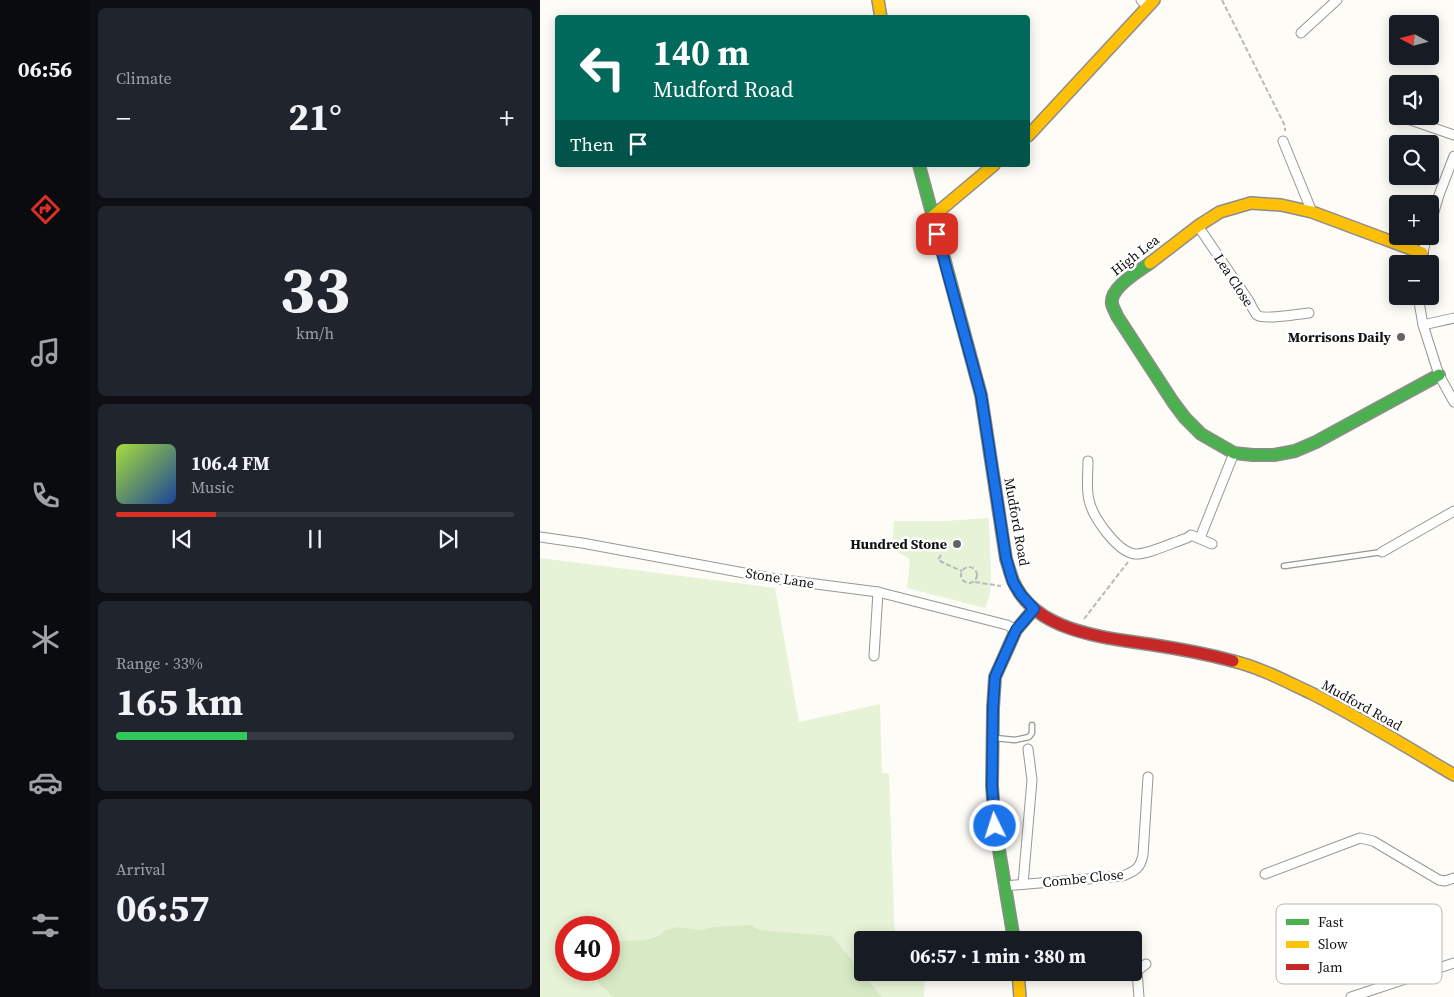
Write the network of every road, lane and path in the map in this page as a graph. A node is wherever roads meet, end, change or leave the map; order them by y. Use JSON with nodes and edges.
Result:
{"nodes":[{"id":1,"x":878,"y":0,"type":"edge"},
{"id":2,"x":1222,"y":0,"type":"edge"},
{"id":3,"x":1337,"y":0,"type":"edge"},
{"id":4,"x":1148,"y":2,"type":"edge"},
{"id":5,"x":880,"y":15,"type":"edge"},
{"id":6,"x":1301,"y":33,"type":"dead end"},
{"id":7,"x":1426,"y":125,"type":"edge"},
{"id":8,"x":1030,"y":134,"type":"edge"},
{"id":9,"x":1454,"y":135,"type":"edge"},
{"id":10,"x":1283,"y":141,"type":"joint"},
{"id":11,"x":1454,"y":156,"type":"edge"},
{"id":12,"x":920,"y":167,"type":"edge"},
{"id":13,"x":992,"y":167,"type":"edge"},
{"id":14,"x":1439,"y":195,"type":"edge"},
{"id":15,"x":1312,"y":212,"type":"junction"},
{"id":16,"x":932,"y":217,"type":"junction"},
{"id":17,"x":1198,"y":226,"type":"junction"},
{"id":18,"x":1414,"y":255,"type":"edge"},
{"id":19,"x":1420,"y":305,"type":"edge"},
{"id":20,"x":1309,"y":313,"type":"dead end"},
{"id":21,"x":1454,"y":318,"type":"edge"},
{"id":22,"x":1423,"y":325,"type":"junction"},
{"id":23,"x":1439,"y":376,"type":"junction"},
{"id":24,"x":1454,"y":402,"type":"edge"},
{"id":25,"x":1234,"y":452,"type":"junction"},
{"id":26,"x":1088,"y":461,"type":"dead end"},
{"id":27,"x":1454,"y":511,"type":"edge"},
{"id":28,"x":540,"y":537,"type":"edge"},
{"id":29,"x":1200,"y":538,"type":"junction"},
{"id":30,"x":1212,"y":544,"type":"dead end"},
{"id":31,"x":1382,"y":552,"type":"joint"},
{"id":32,"x":1134,"y":554,"type":"junction"},
{"id":33,"x":941,"y":555,"type":"dead end"},
{"id":34,"x":948,"y":565,"type":"junction"},
{"id":35,"x":1284,"y":566,"type":"dead end"},
{"id":36,"x":946,"y":569,"type":"dead end"},
{"id":37,"x":962,"y":571,"type":"junction"},
{"id":38,"x":975,"y":582,"type":"junction"},
{"id":39,"x":1004,"y":587,"type":"dead end"},
{"id":40,"x":878,"y":592,"type":"junction"},
{"id":41,"x":1034,"y":609,"type":"junction"},
{"id":42,"x":1016,"y":630,"type":"junction"},
{"id":43,"x":1076,"y":630,"type":"junction"},
{"id":44,"x":874,"y":656,"type":"dead end"},
{"id":45,"x":1032,"y":725,"type":"dead end"},
{"id":46,"x":993,"y":738,"type":"junction"},
{"id":47,"x":1028,"y":749,"type":"dead end"},
{"id":48,"x":1454,"y":775,"type":"edge"},
{"id":49,"x":1148,"y":777,"type":"dead end"},
{"id":50,"x":1265,"y":874,"type":"dead end"},
{"id":51,"x":1454,"y":878,"type":"edge"},
{"id":52,"x":1023,"y":884,"type":"junction"},
{"id":53,"x":1004,"y":886,"type":"junction"},
{"id":54,"x":1012,"y":931,"type":"edge"},
{"id":55,"x":1454,"y":963,"type":"edge"},
{"id":56,"x":1146,"y":964,"type":"dead end"},
{"id":57,"x":1142,"y":966,"type":"edge"},
{"id":58,"x":1442,"y":967,"type":"edge"},
{"id":59,"x":1019,"y":981,"type":"edge"},
{"id":60,"x":1136,"y":981,"type":"edge"},
{"id":61,"x":1391,"y":984,"type":"edge"},
{"id":62,"x":1020,"y":997,"type":"edge"},
{"id":63,"x":1139,"y":997,"type":"edge"},
{"id":64,"x":1352,"y":997,"type":"edge"}],
"edges":[{"from":1,"to":5,"type":"street"},
{"from":2,"to":10,"type":"path"},
{"from":3,"to":6,"type":"street"},
{"from":4,"to":8,"type":"street"},
{"from":7,"to":9,"type":"street"},
{"from":10,"to":15,"type":"street"},
{"from":11,"to":14,"type":"street"},
{"from":12,"to":16,"type":"street","name":"Mudford Road"},
{"from":13,"to":16,"type":"street"},
{"from":15,"to":17,"type":"street","name":"High Lea"},
{"from":15,"to":18,"type":"street","name":"High Lea"},
{"from":16,"to":41,"type":"street","name":"Mudford Road"},
{"from":17,"to":20,"type":"street","name":"Lea Close"},
{"from":17,"to":25,"type":"street","name":"High Lea"},
{"from":19,"to":22,"type":"street"},
{"from":21,"to":22,"type":"street"},
{"from":22,"to":23,"type":"street"},
{"from":23,"to":24,"type":"street"},
{"from":23,"to":25,"type":"street","name":"High Lea"},
{"from":25,"to":29,"type":"street"},
{"from":26,"to":32,"type":"street"},
{"from":27,"to":31,"type":"street"},
{"from":28,"to":40,"type":"street","name":"Stone Lane"},
{"from":29,"to":30,"type":"street"},
{"from":29,"to":32,"type":"street"},
{"from":31,"to":35,"type":"lane"},
{"from":32,"to":43,"type":"path"},
{"from":33,"to":34,"type":"path"},
{"from":34,"to":36,"type":"path"},
{"from":34,"to":37,"type":"path"},
{"from":37,"to":38,"type":"path"},
{"from":37,"to":38,"type":"path"},
{"from":38,"to":39,"type":"path"},
{"from":40,"to":42,"type":"street","name":"Stone Lane"},
{"from":40,"to":44,"type":"street"},
{"from":41,"to":42,"type":"street"},
{"from":41,"to":43,"type":"street","name":"Mudford Road"},
{"from":42,"to":46,"type":"street"},
{"from":43,"to":48,"type":"street","name":"Mudford Road"},
{"from":45,"to":46,"type":"lane"},
{"from":46,"to":53,"type":"street"},
{"from":47,"to":52,"type":"street","name":"Combe Close"},
{"from":49,"to":52,"type":"street","name":"Combe Close"},
{"from":50,"to":51,"type":"street"},
{"from":52,"to":53,"type":"street","name":"Combe Close"},
{"from":53,"to":54,"type":"street"},
{"from":55,"to":58,"type":"street"},
{"from":56,"to":57,"type":"street"},
{"from":59,"to":62,"type":"street"},
{"from":60,"to":63,"type":"street"},
{"from":61,"to":64,"type":"street"}]}
